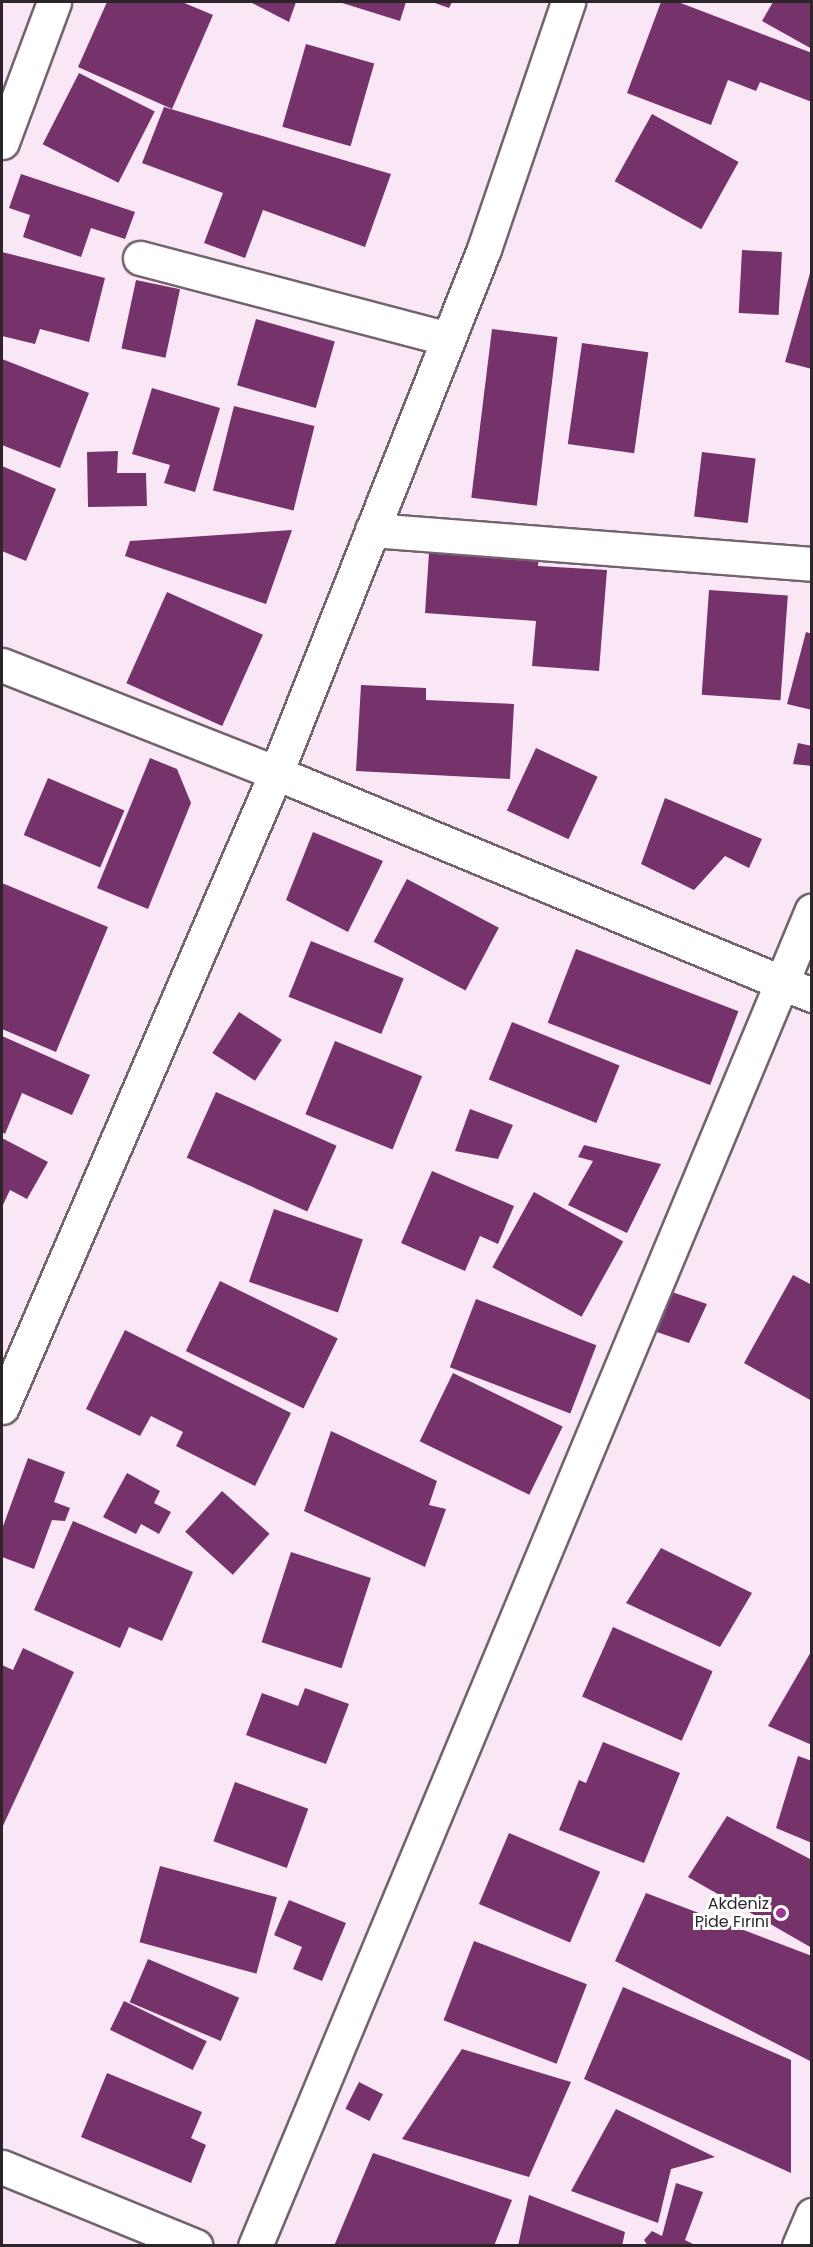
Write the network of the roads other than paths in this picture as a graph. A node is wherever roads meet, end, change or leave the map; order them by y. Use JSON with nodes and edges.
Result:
{"nodes":[{"id":1,"x":54,"y":2,"type":"edge"},
{"id":2,"x":568,"y":2,"type":"edge"},
{"id":3,"x":2,"y":142,"type":"edge"},
{"id":4,"x":140,"y":258,"type":"dead end"},
{"id":5,"x":448,"y":339,"type":"junction"},
{"id":6,"x":372,"y":531,"type":"junction"},
{"id":7,"x":812,"y":564,"type":"edge"},
{"id":8,"x":2,"y":665,"type":"edge"},
{"id":9,"x":276,"y":773,"type":"junction"},
{"id":10,"x":812,"y":910,"type":"edge"},
{"id":11,"x":797,"y":990,"type":"edge"},
{"id":12,"x":2,"y":1407,"type":"edge"},
{"id":13,"x":2,"y":2168,"type":"edge"},
{"id":14,"x":812,"y":2215,"type":"edge"},
{"id":15,"x":196,"y":2246,"type":"edge"},
{"id":16,"x":255,"y":2246,"type":"edge"},
{"id":17,"x":799,"y":2246,"type":"edge"}],
"edges":[{"from":1,"to":3,"type":"street"},
{"from":2,"to":5,"type":"street"},
{"from":4,"to":5,"type":"street"},
{"from":5,"to":6,"type":"street"},
{"from":6,"to":7,"type":"street"},
{"from":6,"to":9,"type":"street"},
{"from":8,"to":9,"type":"street"},
{"from":9,"to":11,"type":"street"},
{"from":9,"to":12,"type":"street"},
{"from":10,"to":11,"type":"street"},
{"from":11,"to":16,"type":"street"},
{"from":13,"to":15,"type":"street"},
{"from":14,"to":17,"type":"street"}]}
